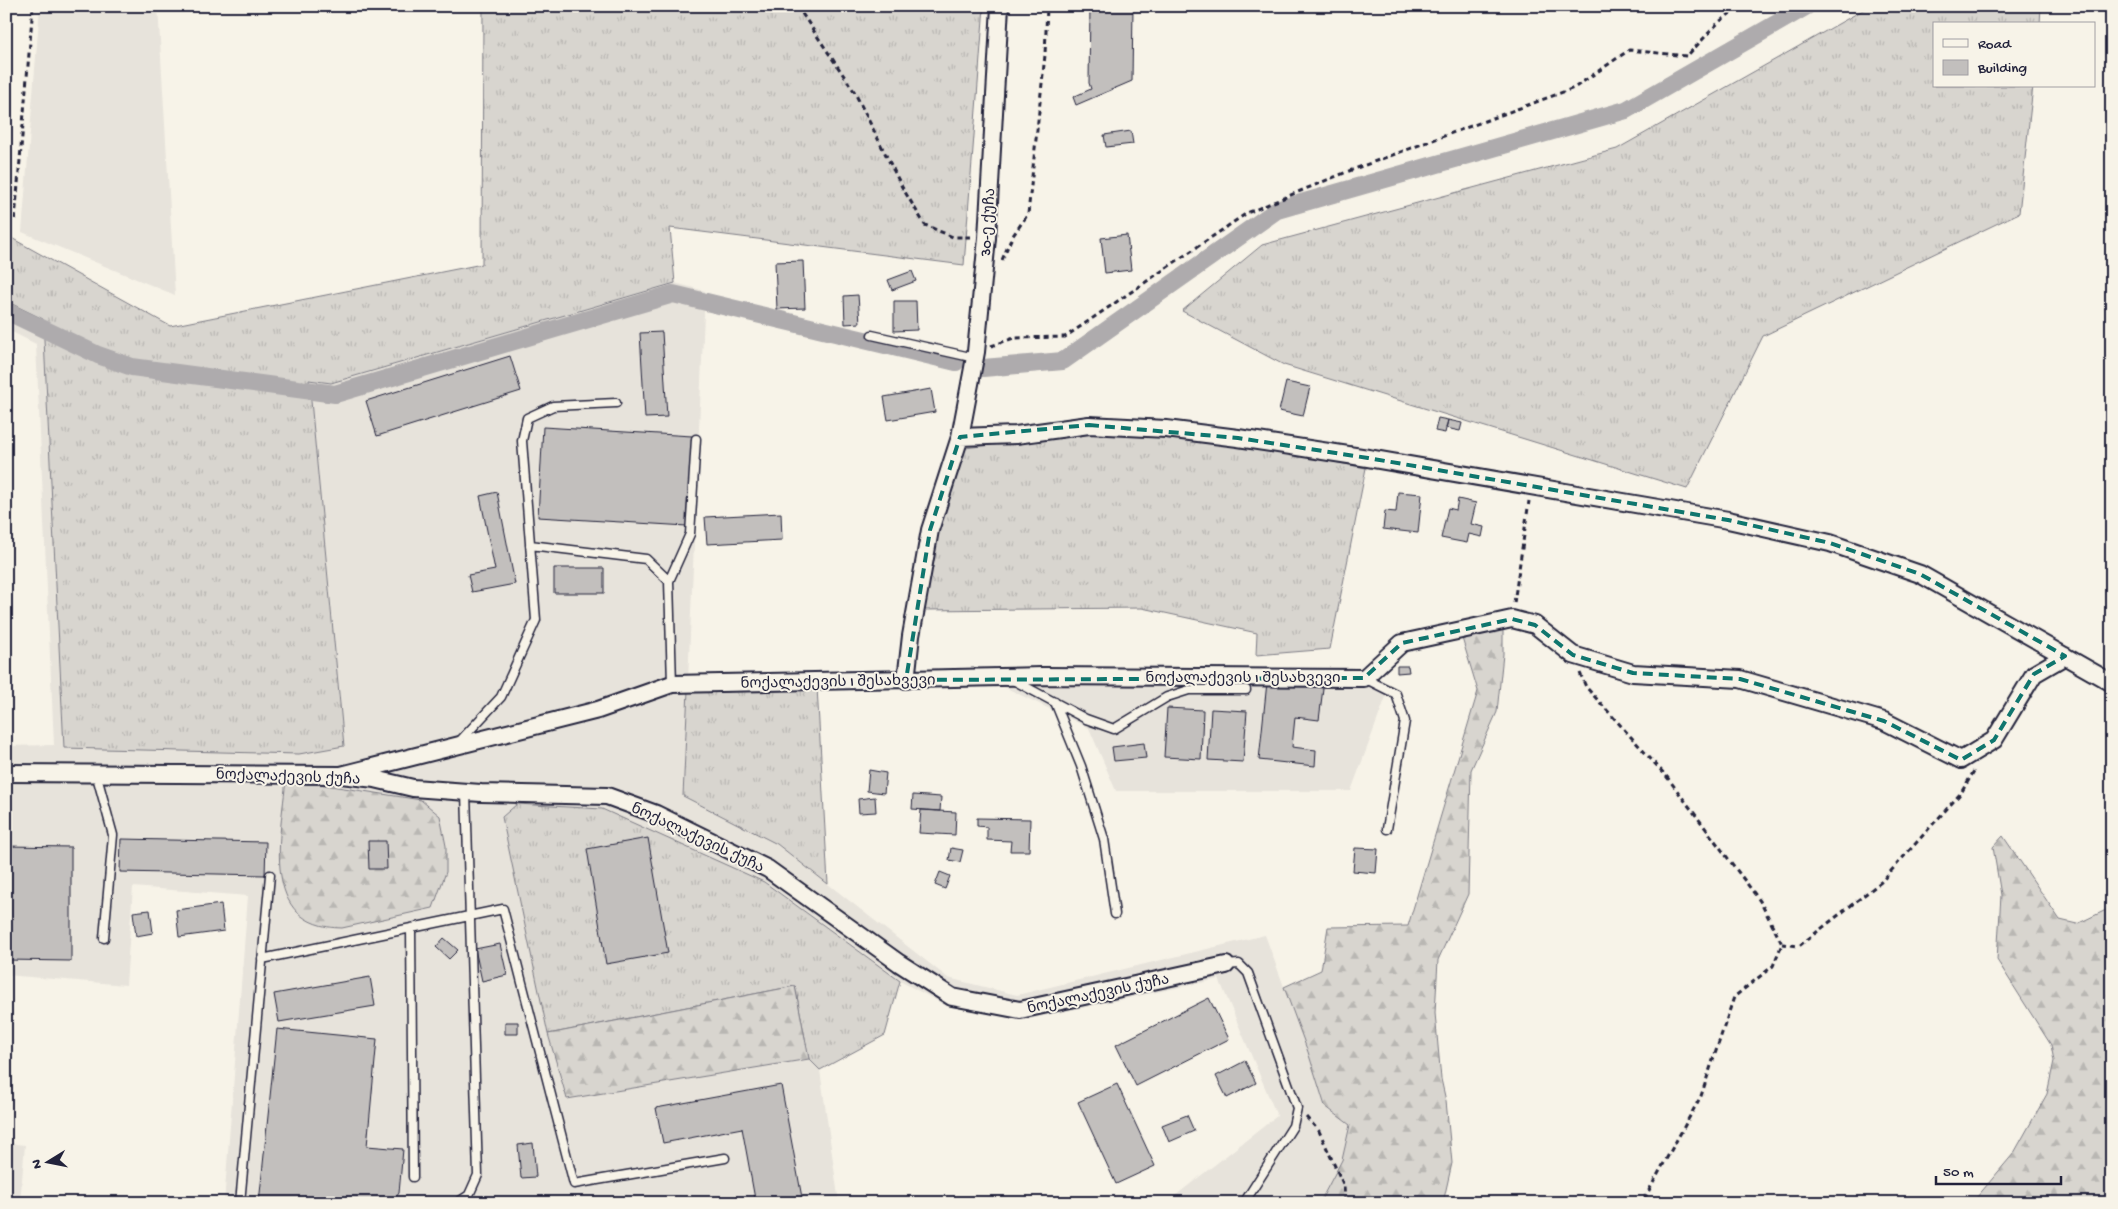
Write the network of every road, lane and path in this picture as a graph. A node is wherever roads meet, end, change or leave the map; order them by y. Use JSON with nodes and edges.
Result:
{"nodes":[{"id":1,"x":33,"y":6,"type":"edge"},
{"id":2,"x":797,"y":6,"type":"edge"},
{"id":3,"x":1000,"y":6,"type":"edge"},
{"id":4,"x":1047,"y":6,"type":"edge"},
{"id":5,"x":1740,"y":6,"type":"edge"},
{"id":6,"x":15,"y":219,"type":"dead end"},
{"id":7,"x":987,"y":238,"type":"junction"},
{"id":8,"x":999,"y":268,"type":"dead end"},
{"id":9,"x":872,"y":335,"type":"dead end"},
{"id":10,"x":976,"y":355,"type":"junction"},
{"id":11,"x":616,"y":403,"type":"dead end"},
{"id":12,"x":960,"y":437,"type":"junction"},
{"id":13,"x":696,"y":439,"type":"dead end"},
{"id":14,"x":1531,"y":486,"type":"junction"},
{"id":15,"x":530,"y":546,"type":"junction"},
{"id":16,"x":669,"y":581,"type":"junction"},
{"id":17,"x":1512,"y":619,"type":"junction"},
{"id":18,"x":1573,"y":655,"type":"junction"},
{"id":19,"x":2065,"y":656,"type":"junction"},
{"id":20,"x":1009,"y":677,"type":"junction"},
{"id":21,"x":1364,"y":678,"type":"junction"},
{"id":22,"x":906,"y":680,"type":"junction"},
{"id":23,"x":2112,"y":683,"type":"edge"},
{"id":24,"x":672,"y":684,"type":"junction"},
{"id":25,"x":1246,"y":690,"type":"dead end"},
{"id":26,"x":1055,"y":702,"type":"junction"},
{"id":27,"x":456,"y":745,"type":"junction"},
{"id":28,"x":1975,"y":770,"type":"dead end"},
{"id":29,"x":6,"y":773,"type":"edge"},
{"id":30,"x":96,"y":773,"type":"junction"},
{"id":31,"x":341,"y":775,"type":"junction"},
{"id":32,"x":466,"y":792,"type":"junction"},
{"id":33,"x":1388,"y":829,"type":"dead end"},
{"id":34,"x":270,"y":875,"type":"dead end"},
{"id":35,"x":1115,"y":914,"type":"dead end"},
{"id":36,"x":470,"y":916,"type":"junction"},
{"id":37,"x":411,"y":928,"type":"junction"},
{"id":38,"x":104,"y":938,"type":"dead end"},
{"id":39,"x":1782,"y":944,"type":"junction"},
{"id":40,"x":262,"y":959,"type":"junction"},
{"id":41,"x":1226,"y":965,"type":"joint"},
{"id":42,"x":1297,"y":1108,"type":"junction"},
{"id":43,"x":725,"y":1158,"type":"dead end"},
{"id":44,"x":413,"y":1177,"type":"dead end"},
{"id":45,"x":240,"y":1203,"type":"edge"},
{"id":46,"x":457,"y":1203,"type":"edge"},
{"id":47,"x":1244,"y":1203,"type":"edge"},
{"id":48,"x":1345,"y":1203,"type":"edge"},
{"id":49,"x":1642,"y":1203,"type":"edge"}],
"edges":[{"from":1,"to":6,"type":"path"},
{"from":2,"to":7,"type":"path"},
{"from":3,"to":7,"type":"street","name":"30-ე ქუჩა"},
{"from":4,"to":8,"type":"path"},
{"from":5,"to":10,"type":"path"},
{"from":7,"to":10,"type":"street","name":"30-ე ქუჩა"},
{"from":9,"to":10,"type":"lane"},
{"from":10,"to":12,"type":"street","name":"30-ე ქუჩა"},
{"from":11,"to":15,"type":"lane"},
{"from":12,"to":14,"type":"street"},
{"from":12,"to":22,"type":"street","name":"30-ე ქუჩა"},
{"from":13,"to":16,"type":"lane"},
{"from":14,"to":17,"type":"path"},
{"from":14,"to":19,"type":"street"},
{"from":15,"to":16,"type":"lane"},
{"from":15,"to":27,"type":"lane"},
{"from":16,"to":24,"type":"lane"},
{"from":17,"to":18,"type":"street"},
{"from":17,"to":21,"type":"street"},
{"from":18,"to":19,"type":"street"},
{"from":18,"to":39,"type":"path"},
{"from":19,"to":23,"type":"street"},
{"from":20,"to":21,"type":"street","name":"ნოქალაქევის I შესახვევი"},
{"from":20,"to":22,"type":"street","name":"ნოქალაქევის I შესახვევი"},
{"from":20,"to":26,"type":"lane"},
{"from":21,"to":33,"type":"lane"},
{"from":22,"to":24,"type":"street","name":"ნოქალაქევის I შესახვევი"},
{"from":24,"to":27,"type":"street","name":"ნოქალაქევის I შესახვევი"},
{"from":25,"to":26,"type":"lane"},
{"from":26,"to":35,"type":"lane"},
{"from":27,"to":31,"type":"street","name":"ნოქალაქევის I შესახვევი"},
{"from":28,"to":39,"type":"path"},
{"from":29,"to":30,"type":"street","name":"ნოქალაქევის ქუჩა"},
{"from":30,"to":31,"type":"street","name":"ნოქალაქევის ქუჩა"},
{"from":30,"to":38,"type":"lane"},
{"from":31,"to":32,"type":"street","name":"ნოქალაქევის ქუჩა"},
{"from":32,"to":36,"type":"lane"},
{"from":32,"to":41,"type":"street","name":"ნოქალაქევის ქუჩა"},
{"from":34,"to":40,"type":"lane"},
{"from":36,"to":37,"type":"lane"},
{"from":36,"to":43,"type":"lane"},
{"from":36,"to":46,"type":"lane"},
{"from":37,"to":40,"type":"lane"},
{"from":37,"to":44,"type":"lane"},
{"from":39,"to":49,"type":"path"},
{"from":40,"to":45,"type":"lane"},
{"from":41,"to":42,"type":"lane"},
{"from":42,"to":47,"type":"lane"},
{"from":42,"to":48,"type":"path"}]}
